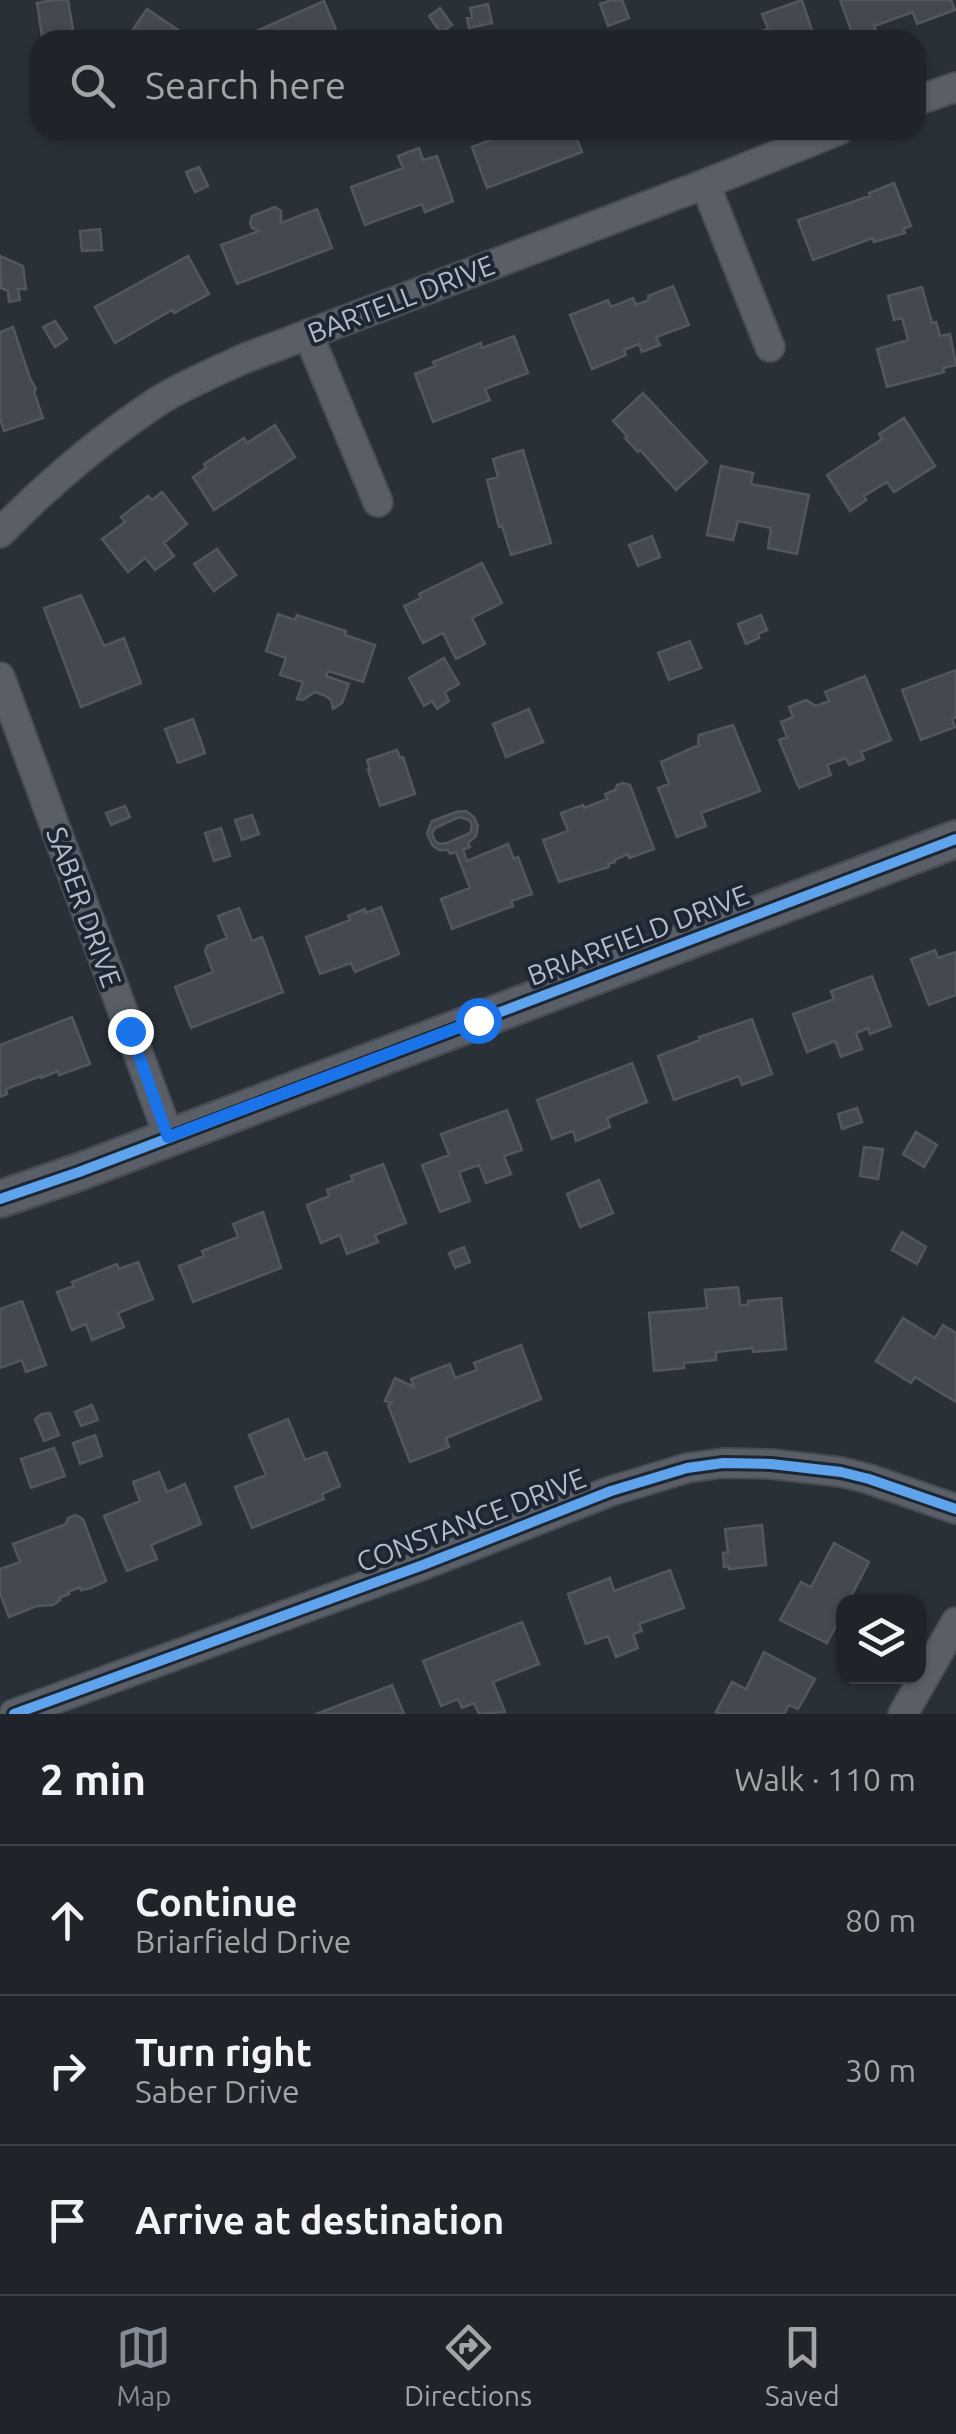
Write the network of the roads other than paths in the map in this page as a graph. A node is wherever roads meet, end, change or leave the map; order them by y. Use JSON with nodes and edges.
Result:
{"nodes":[{"id":1,"x":956,"y":86,"type":"edge"},
{"id":2,"x":926,"y":97,"type":"edge"},
{"id":3,"x":814,"y":140,"type":"edge"},
{"id":4,"x":705,"y":184,"type":"junction"},
{"id":5,"x":308,"y":334,"type":"junction"},
{"id":6,"x":770,"y":347,"type":"dead end"},
{"id":7,"x":378,"y":502,"type":"dead end"},
{"id":8,"x":0,"y":533,"type":"edge"},
{"id":9,"x":0,"y":678,"type":"edge"},
{"id":10,"x":956,"y":838,"type":"edge"},
{"id":11,"x":168,"y":1137,"type":"junction"},
{"id":12,"x":0,"y":1200,"type":"edge"},
{"id":13,"x":956,"y":1509,"type":"edge"},
{"id":14,"x":956,"y":1622,"type":"edge"},
{"id":15,"x":14,"y":1714,"type":"edge"},
{"id":16,"x":903,"y":1714,"type":"edge"}],
"edges":[{"from":1,"to":2,"type":"street"},
{"from":3,"to":4,"type":"street","name":"BARTELL DRIVE"},
{"from":4,"to":5,"type":"street","name":"BARTELL DRIVE"},
{"from":4,"to":6,"type":"street"},
{"from":5,"to":7,"type":"street"},
{"from":5,"to":8,"type":"street","name":"BARTELL DRIVE"},
{"from":9,"to":11,"type":"street","name":"SABER DRIVE"},
{"from":10,"to":11,"type":"street","name":"BRIARFIELD DRIVE"},
{"from":11,"to":12,"type":"street","name":"BRIARFIELD DRIVE"},
{"from":13,"to":15,"type":"street","name":"CONSTANCE DRIVE"},
{"from":14,"to":16,"type":"street"}]}
